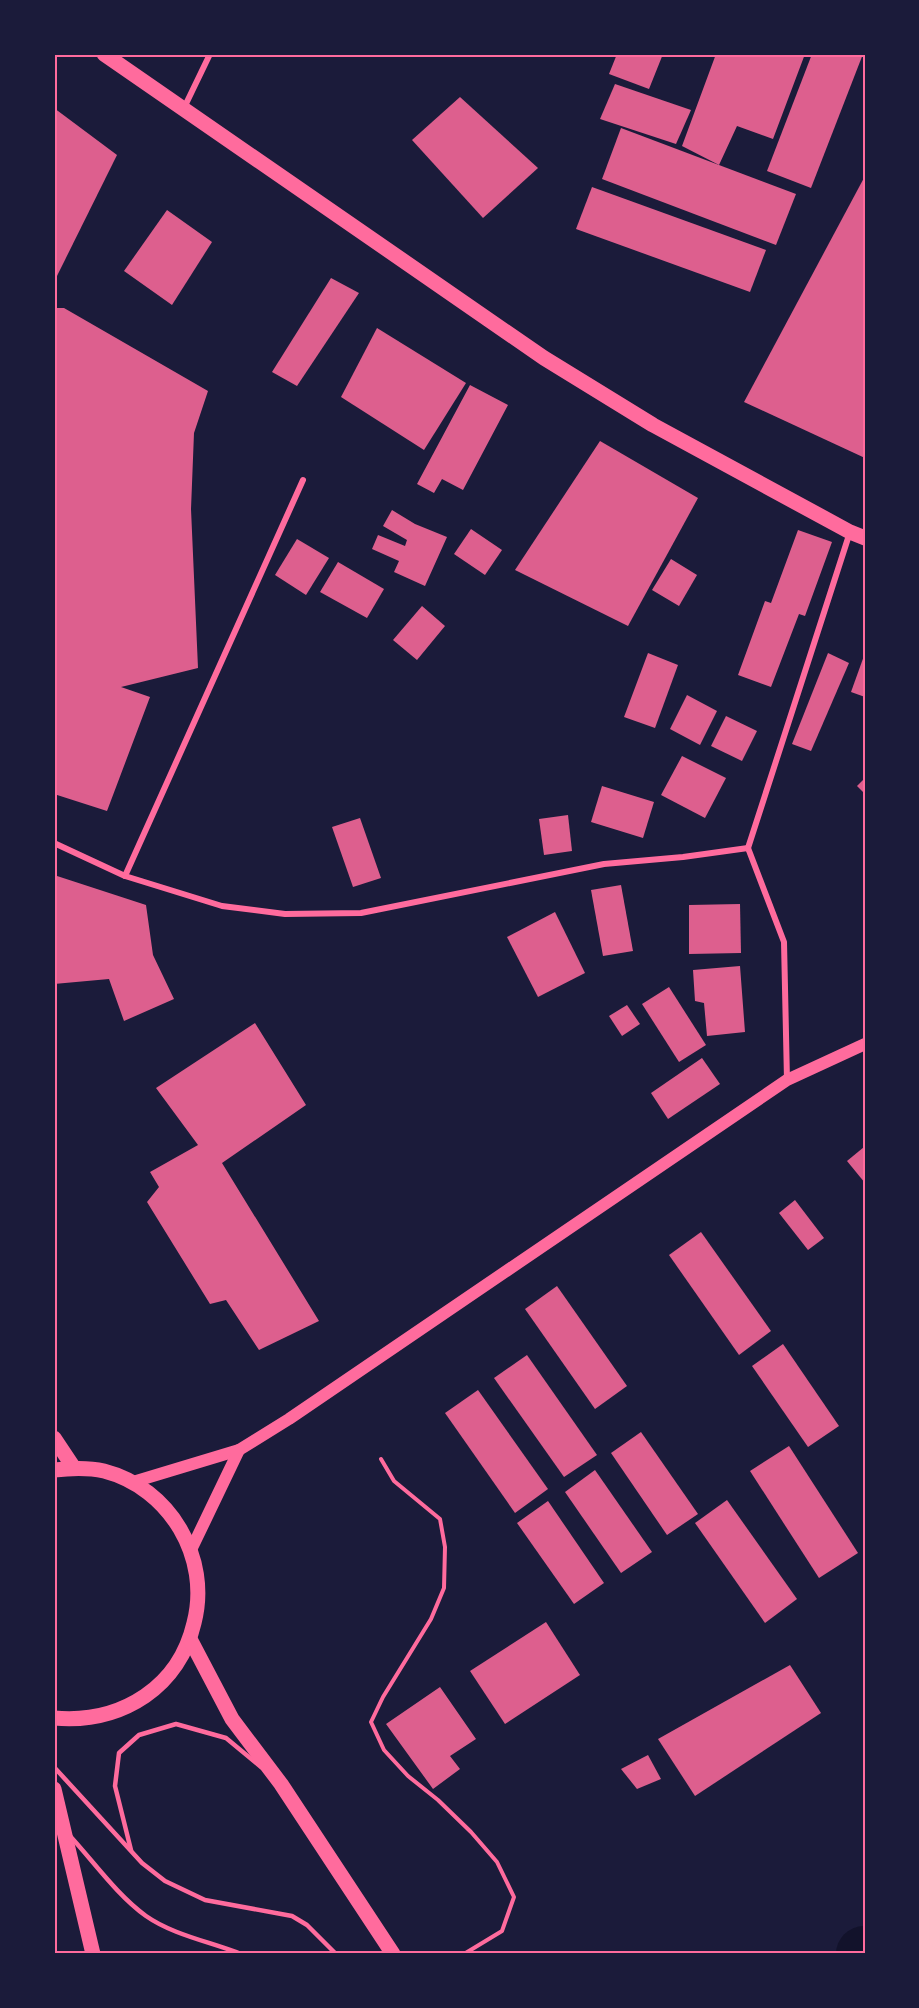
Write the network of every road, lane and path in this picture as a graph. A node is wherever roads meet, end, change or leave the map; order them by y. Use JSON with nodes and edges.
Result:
{"nodes":[{"id":1,"x":104,"y":54,"type":"edge"},
{"id":2,"x":210,"y":54,"type":"edge"},
{"id":3,"x":183,"y":110,"type":"junction"},
{"id":4,"x":303,"y":480,"type":"dead end"},
{"id":5,"x":850,"y":532,"type":"junction"},
{"id":6,"x":865,"y":538,"type":"edge"},
{"id":7,"x":54,"y":843,"type":"edge"},
{"id":8,"x":748,"y":848,"type":"junction"},
{"id":9,"x":125,"y":876,"type":"junction"},
{"id":10,"x":865,"y":1044,"type":"edge"},
{"id":11,"x":787,"y":1080,"type":"junction"},
{"id":12,"x":54,"y":1438,"type":"edge"},
{"id":13,"x":239,"y":1450,"type":"junction"},
{"id":14,"x":381,"y":1459,"type":"dead end"},
{"id":15,"x":74,"y":1468,"type":"junction"},
{"id":16,"x":54,"y":1470,"type":"edge"},
{"id":17,"x":133,"y":1482,"type":"junction"},
{"id":18,"x":191,"y":1550,"type":"junction"},
{"id":19,"x":190,"y":1639,"type":"junction"},
{"id":20,"x":54,"y":1718,"type":"edge"},
{"id":21,"x":54,"y":1767,"type":"edge"},
{"id":22,"x":281,"y":1784,"type":"junction"},
{"id":23,"x":54,"y":1789,"type":"edge"},
{"id":24,"x":64,"y":1829,"type":"junction"},
{"id":25,"x":132,"y":1852,"type":"junction"},
{"id":26,"x":93,"y":1954,"type":"edge"},
{"id":27,"x":241,"y":1954,"type":"edge"},
{"id":28,"x":336,"y":1954,"type":"edge"},
{"id":29,"x":393,"y":1954,"type":"edge"},
{"id":30,"x":464,"y":1954,"type":"edge"}],
"edges":[{"from":1,"to":3,"type":"main road"},
{"from":2,"to":3,"type":"street"},
{"from":3,"to":5,"type":"main road"},
{"from":4,"to":9,"type":"street"},
{"from":5,"to":6,"type":"main road"},
{"from":5,"to":8,"type":"street"},
{"from":7,"to":9,"type":"street"},
{"from":8,"to":9,"type":"street"},
{"from":8,"to":11,"type":"street"},
{"from":10,"to":11,"type":"main road"},
{"from":11,"to":13,"type":"main road"},
{"from":12,"to":15,"type":"main road"},
{"from":13,"to":17,"type":"main road"},
{"from":13,"to":18,"type":"main road"},
{"from":14,"to":30,"type":"path"},
{"from":15,"to":16,"type":"main road"},
{"from":15,"to":17,"type":"main road"},
{"from":17,"to":18,"type":"main road"},
{"from":18,"to":19,"type":"main road"},
{"from":19,"to":20,"type":"main road"},
{"from":19,"to":22,"type":"main road"},
{"from":21,"to":25,"type":"lane"},
{"from":22,"to":25,"type":"lane"},
{"from":22,"to":29,"type":"main road"},
{"from":23,"to":24,"type":"main road"},
{"from":24,"to":26,"type":"main road"},
{"from":24,"to":27,"type":"lane"},
{"from":25,"to":28,"type":"lane"}]}
